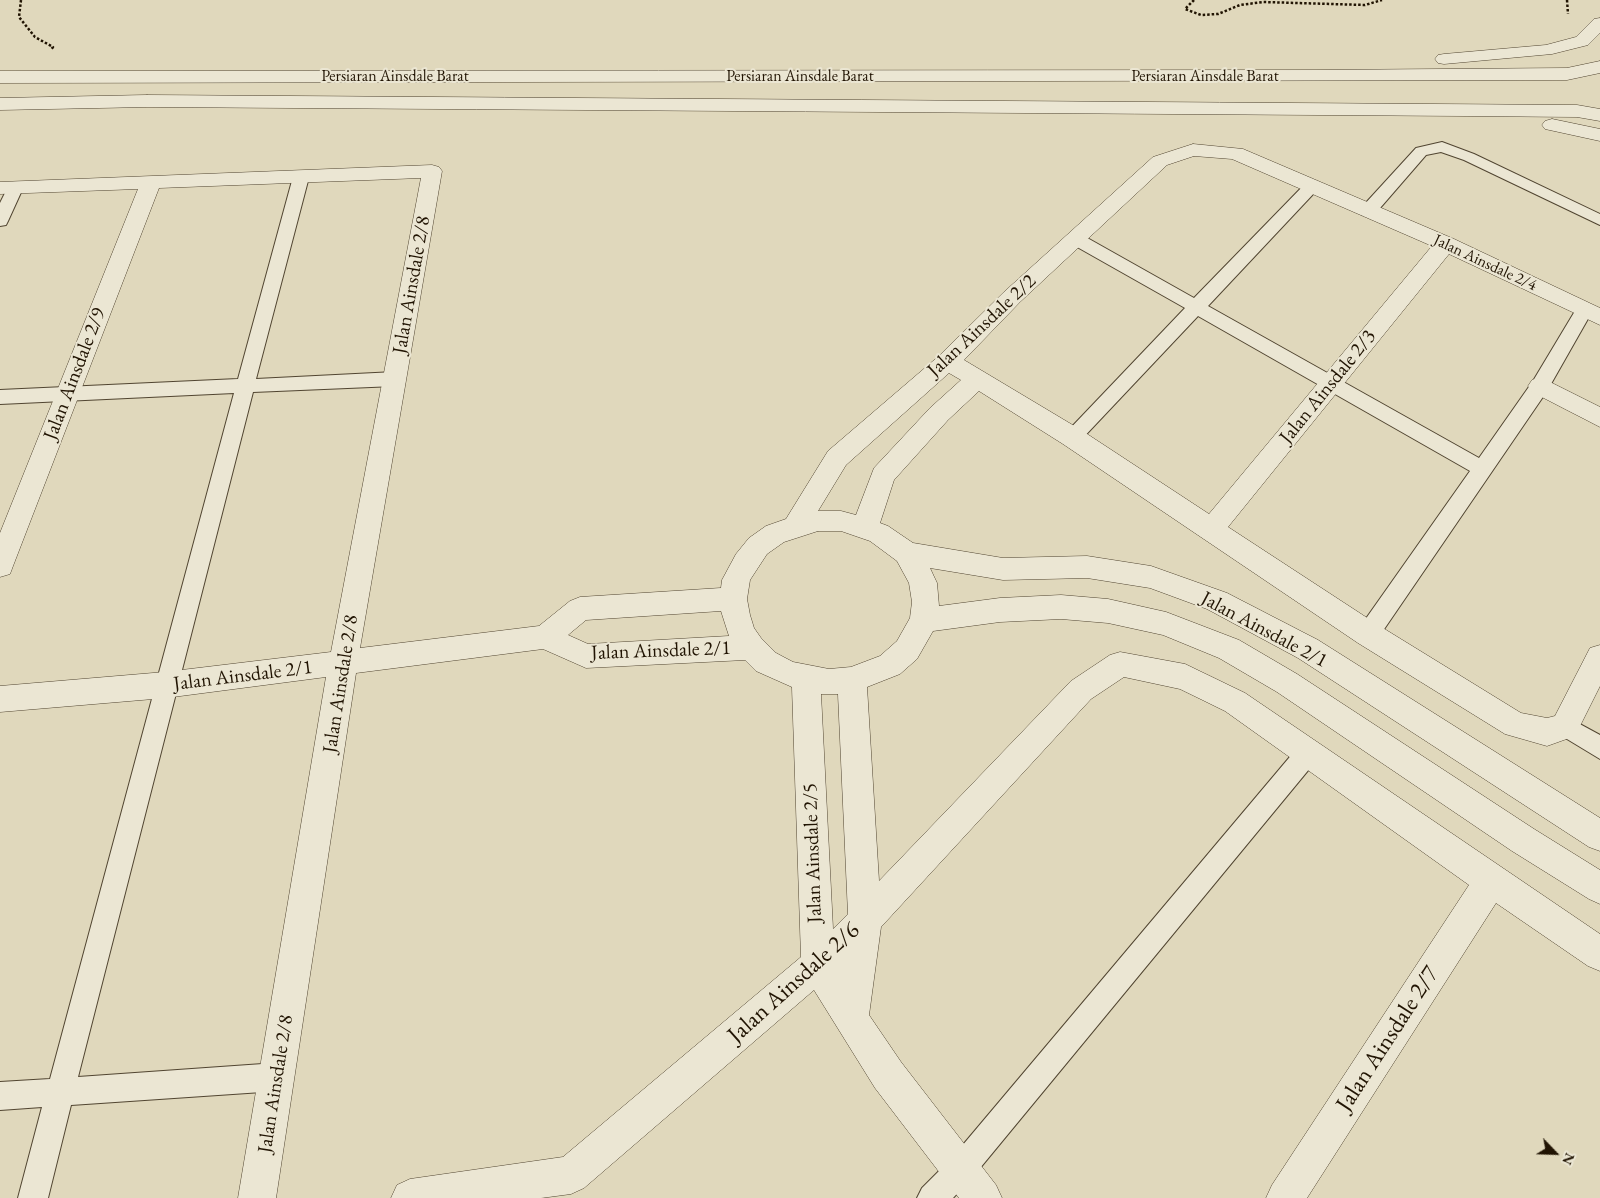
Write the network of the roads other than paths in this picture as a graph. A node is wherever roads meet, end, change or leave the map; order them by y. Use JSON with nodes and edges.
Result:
{"nodes":[{"id":1,"x":1600,"y":23,"type":"edge"},
{"id":2,"x":1600,"y":68,"type":"edge"},
{"id":3,"x":1317,"y":76,"type":"junction"},
{"id":4,"x":0,"y":77,"type":"edge"},
{"id":5,"x":0,"y":104,"type":"edge"},
{"id":6,"x":1464,"y":110,"type":"junction"},
{"id":7,"x":1600,"y":115,"type":"edge"},
{"id":8,"x":1600,"y":135,"type":"edge"},
{"id":9,"x":1193,"y":150,"type":"joint"},
{"id":10,"x":301,"y":177,"type":"junction"},
{"id":11,"x":151,"y":183,"type":"junction"},
{"id":12,"x":1311,"y":187,"type":"junction"},
{"id":13,"x":8,"y":188,"type":"edge"},
{"id":14,"x":1368,"y":210,"type":"junction"},
{"id":15,"x":1600,"y":220,"type":"edge"},
{"id":16,"x":0,"y":221,"type":"edge"},
{"id":17,"x":1076,"y":239,"type":"junction"},
{"id":18,"x":1446,"y":244,"type":"junction"},
{"id":19,"x":1195,"y":307,"type":"junction"},
{"id":20,"x":1592,"y":313,"type":"edge"},
{"id":21,"x":948,"y":361,"type":"junction"},
{"id":22,"x":395,"y":379,"type":"junction"},
{"id":23,"x":976,"y":380,"type":"junction"},
{"id":24,"x":1330,"y":383,"type":"junction"},
{"id":25,"x":246,"y":385,"type":"junction"},
{"id":26,"x":1540,"y":386,"type":"junction"},
{"id":27,"x":68,"y":394,"type":"junction"},
{"id":28,"x":0,"y":397,"type":"edge"},
{"id":29,"x":1600,"y":418,"type":"edge"},
{"id":30,"x":1072,"y":437,"type":"junction"},
{"id":31,"x":1482,"y":469,"type":"junction"},
{"id":32,"x":795,"y":526,"type":"junction"},
{"id":33,"x":865,"y":527,"type":"junction"},
{"id":34,"x":1211,"y":530,"type":"junction"},
{"id":35,"x":906,"y":553,"type":"junction"},
{"id":36,"x":0,"y":566,"type":"edge"},
{"id":37,"x":733,"y":599,"type":"junction"},
{"id":38,"x":924,"y":620,"type":"junction"},
{"id":39,"x":1368,"y":634,"type":"junction"},
{"id":40,"x":545,"y":637,"type":"junction"},
{"id":41,"x":751,"y":647,"type":"junction"},
{"id":42,"x":1600,"y":657,"type":"edge"},
{"id":43,"x":343,"y":664,"type":"junction"},
{"id":44,"x":806,"y":680,"type":"junction"},
{"id":45,"x":852,"y":680,"type":"junction"},
{"id":46,"x":165,"y":685,"type":"junction"},
{"id":47,"x":0,"y":699,"type":"edge"},
{"id":48,"x":1556,"y":729,"type":"junction"},
{"id":49,"x":1600,"y":748,"type":"edge"},
{"id":50,"x":1307,"y":754,"type":"junction"},
{"id":51,"x":1505,"y":777,"type":"junction"},
{"id":52,"x":1482,"y":812,"type":"junction"},
{"id":53,"x":1600,"y":836,"type":"edge"},
{"id":54,"x":1491,"y":881,"type":"junction"},
{"id":55,"x":1600,"y":888,"type":"edge"},
{"id":56,"x":865,"y":920,"type":"junction"},
{"id":57,"x":1600,"y":954,"type":"edge"},
{"id":58,"x":818,"y":966,"type":"junction"},
{"id":59,"x":852,"y":1016,"type":"junction"},
{"id":60,"x":277,"y":1077,"type":"junction"},
{"id":61,"x":62,"y":1091,"type":"junction"},
{"id":62,"x":0,"y":1096,"type":"edge"},
{"id":63,"x":961,"y":1169,"type":"junction"},
{"id":64,"x":33,"y":1198,"type":"edge"},
{"id":65,"x":258,"y":1198,"type":"edge"},
{"id":66,"x":410,"y":1198,"type":"edge"},
{"id":67,"x":932,"y":1198,"type":"edge"},
{"id":68,"x":983,"y":1198,"type":"edge"},
{"id":69,"x":1285,"y":1198,"type":"edge"}],
"edges":[{"from":1,"to":3,"type":"street"},
{"from":2,"to":3,"type":"street","name":"Persiaran Ainsdale Barat"},
{"from":3,"to":4,"type":"street","name":"Persiaran Ainsdale Barat"},
{"from":5,"to":6,"type":"street","name":"Persiaran Ainsdale Barat"},
{"from":6,"to":7,"type":"street","name":"Persiaran Ainsdale Barat"},
{"from":6,"to":8,"type":"street"},
{"from":9,"to":12,"type":"street","name":"Jalan Ainsdale 2/4"},
{"from":9,"to":17,"type":"street","name":"Jalan Ainsdale 2/2"},
{"from":10,"to":11,"type":"street"},
{"from":10,"to":22,"type":"street","name":"Jalan Ainsdale 2/8"},
{"from":10,"to":25,"type":"lane"},
{"from":11,"to":13,"type":"street"},
{"from":11,"to":27,"type":"street","name":"Jalan Ainsdale 2/9"},
{"from":12,"to":14,"type":"street","name":"Jalan Ainsdale 2/4"},
{"from":12,"to":19,"type":"lane"},
{"from":13,"to":16,"type":"lane"},
{"from":14,"to":15,"type":"lane"},
{"from":14,"to":18,"type":"street","name":"Jalan Ainsdale 2/4"},
{"from":17,"to":19,"type":"lane"},
{"from":17,"to":21,"type":"street","name":"Jalan Ainsdale 2/2"},
{"from":18,"to":20,"type":"street","name":"Jalan Ainsdale 2/4"},
{"from":18,"to":24,"type":"street","name":"Jalan Ainsdale 2/3"},
{"from":19,"to":24,"type":"lane"},
{"from":19,"to":30,"type":"lane"},
{"from":20,"to":26,"type":"lane"},
{"from":21,"to":23,"type":"street"},
{"from":21,"to":32,"type":"street","name":"Jalan Ainsdale 2/2"},
{"from":22,"to":25,"type":"lane"},
{"from":22,"to":43,"type":"street","name":"Jalan Ainsdale 2/8"},
{"from":23,"to":30,"type":"street"},
{"from":23,"to":33,"type":"street","name":"Jalan Ainsdale 2/2"},
{"from":24,"to":31,"type":"lane"},
{"from":24,"to":34,"type":"street","name":"Jalan Ainsdale 2/3"},
{"from":25,"to":27,"type":"lane"},
{"from":25,"to":46,"type":"lane"},
{"from":26,"to":29,"type":"street"},
{"from":26,"to":31,"type":"lane"},
{"from":27,"to":28,"type":"lane"},
{"from":27,"to":36,"type":"street","name":"Jalan Ainsdale 2/9"},
{"from":30,"to":34,"type":"street"},
{"from":31,"to":39,"type":"lane"},
{"from":32,"to":33,"type":"street"},
{"from":32,"to":37,"type":"street"},
{"from":33,"to":35,"type":"street"},
{"from":34,"to":39,"type":"street"},
{"from":35,"to":38,"type":"street"},
{"from":35,"to":51,"type":"street","name":"Jalan Ainsdale 2/1"},
{"from":37,"to":40,"type":"street"},
{"from":37,"to":41,"type":"street"},
{"from":38,"to":45,"type":"street"},
{"from":38,"to":52,"type":"street","name":"Jalan Ainsdale 2/1"},
{"from":39,"to":48,"type":"street"},
{"from":40,"to":41,"type":"street","name":"Jalan Ainsdale 2/1"},
{"from":40,"to":43,"type":"street","name":"Jalan Ainsdale 2/1"},
{"from":41,"to":44,"type":"street"},
{"from":42,"to":48,"type":"street"},
{"from":43,"to":46,"type":"street","name":"Jalan Ainsdale 2/1"},
{"from":43,"to":60,"type":"street","name":"Jalan Ainsdale 2/8"},
{"from":44,"to":45,"type":"street"},
{"from":44,"to":58,"type":"street","name":"Jalan Ainsdale 2/5"},
{"from":45,"to":56,"type":"street"},
{"from":46,"to":47,"type":"street","name":"Jalan Ainsdale 2/1"},
{"from":46,"to":61,"type":"lane"},
{"from":48,"to":49,"type":"lane"},
{"from":50,"to":54,"type":"street"},
{"from":50,"to":56,"type":"street","name":"Jalan Ainsdale 2/6"},
{"from":50,"to":63,"type":"lane"},
{"from":51,"to":52,"type":"street"},
{"from":51,"to":53,"type":"street","name":"Jalan Ainsdale 2/1"},
{"from":52,"to":55,"type":"street","name":"Jalan Ainsdale 2/1"},
{"from":54,"to":57,"type":"street"},
{"from":54,"to":69,"type":"street","name":"Jalan Ainsdale 2/7"},
{"from":56,"to":58,"type":"street","name":"Jalan Ainsdale 2/6"},
{"from":56,"to":59,"type":"street"},
{"from":58,"to":59,"type":"street"},
{"from":58,"to":66,"type":"street","name":"Jalan Ainsdale 2/6"},
{"from":59,"to":63,"type":"street"},
{"from":60,"to":61,"type":"lane"},
{"from":60,"to":65,"type":"street","name":"Jalan Ainsdale 2/8"},
{"from":61,"to":62,"type":"lane"},
{"from":61,"to":64,"type":"lane"},
{"from":63,"to":67,"type":"lane"},
{"from":63,"to":68,"type":"street"}]}
